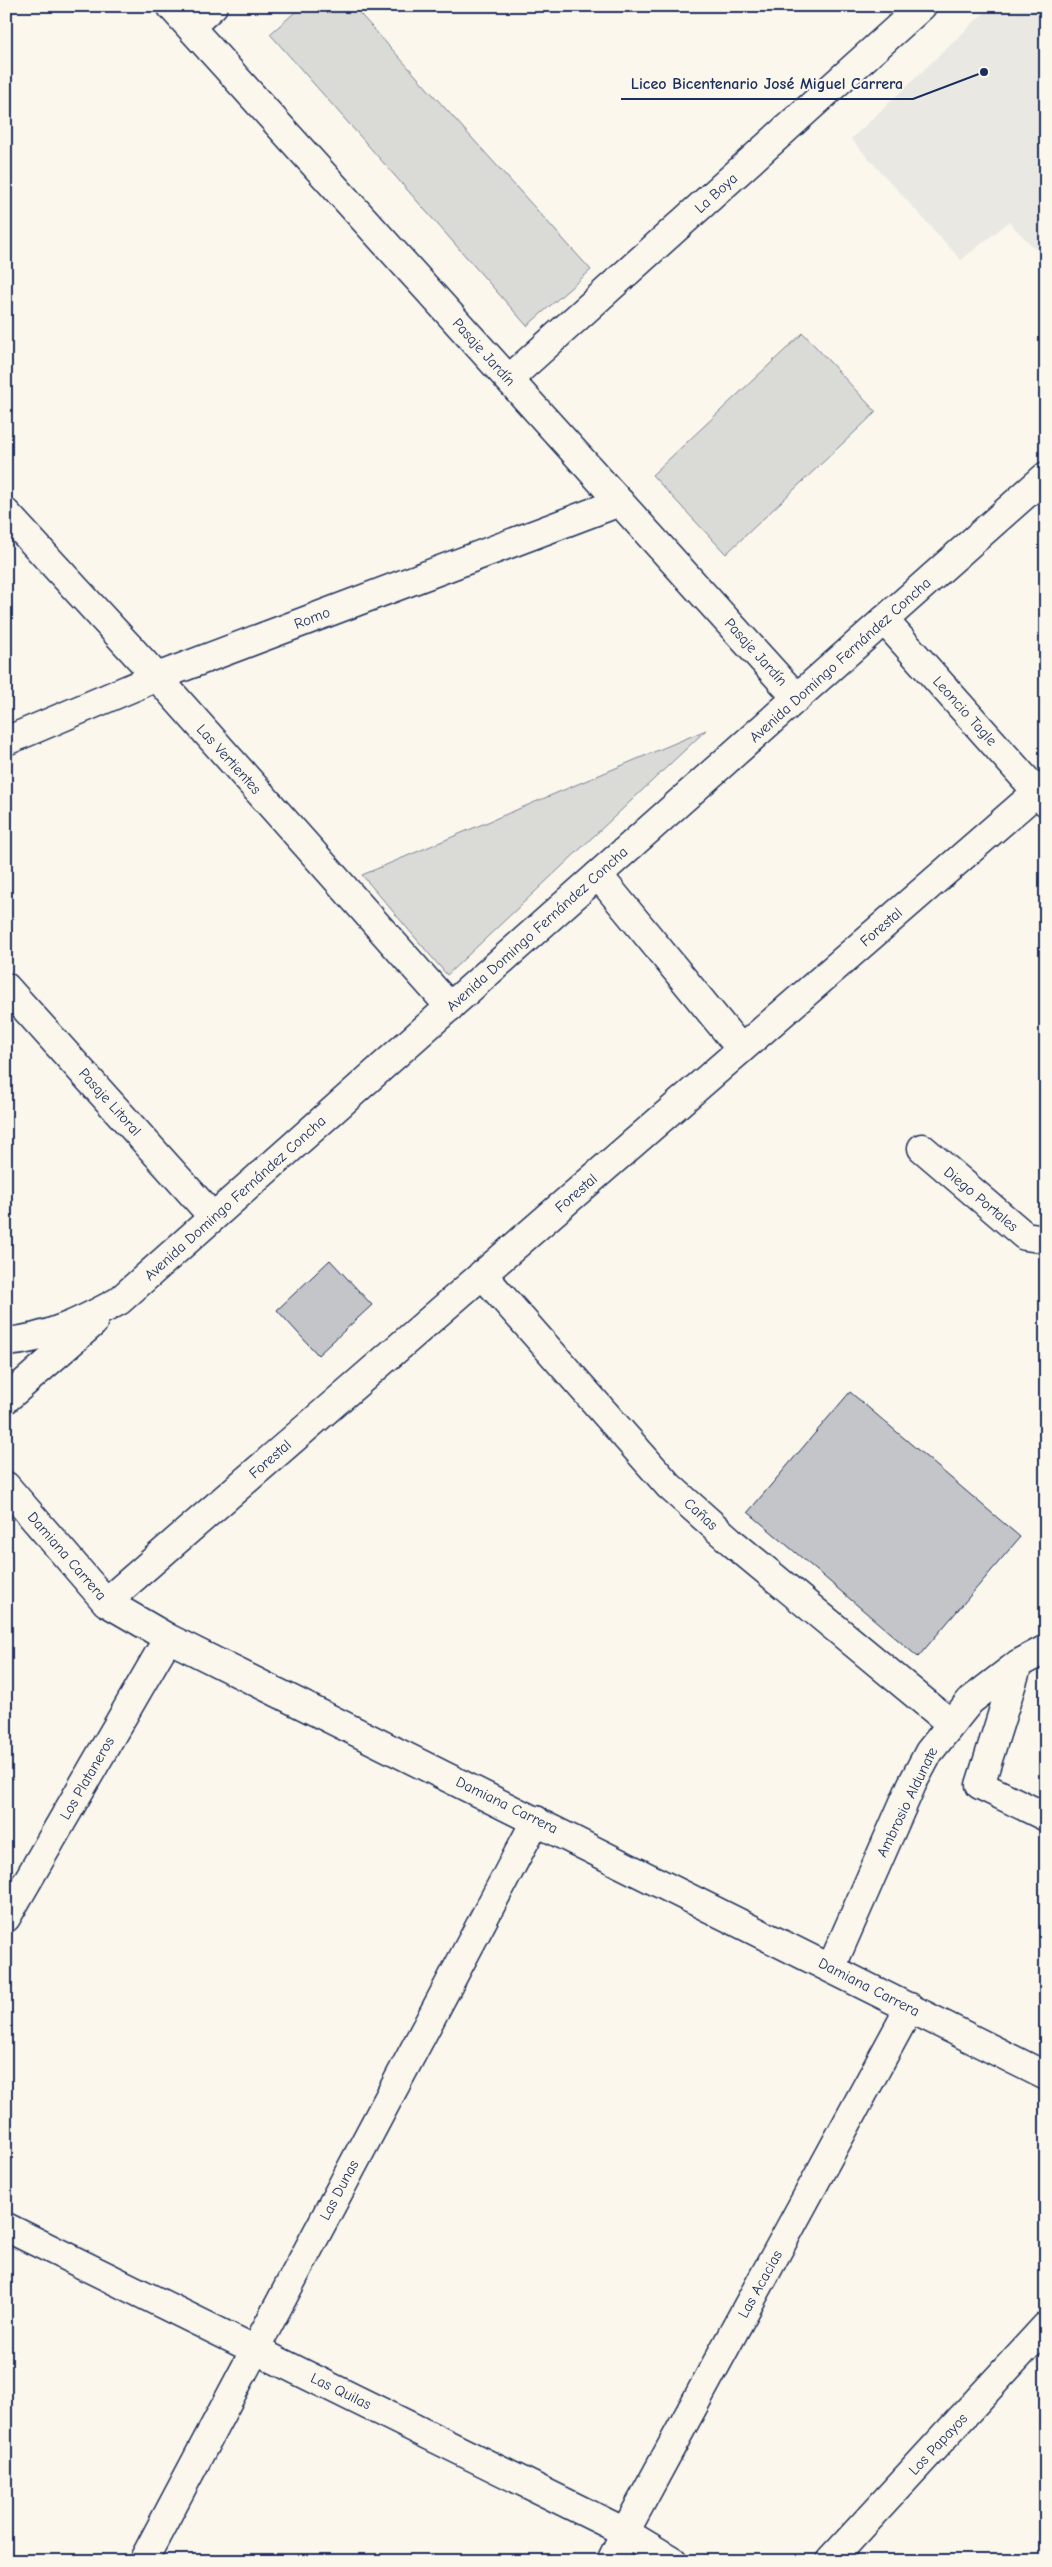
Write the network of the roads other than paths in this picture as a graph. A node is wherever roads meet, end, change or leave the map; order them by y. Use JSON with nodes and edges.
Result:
{"nodes":[{"id":1,"x":171,"y":6,"type":"edge"},
{"id":2,"x":213,"y":6,"type":"edge"},
{"id":3,"x":922,"y":6,"type":"edge"},
{"id":4,"x":190,"y":27,"type":"junction"},
{"id":5,"x":509,"y":380,"type":"junction"},
{"id":6,"x":1046,"y":476,"type":"edge"},
{"id":7,"x":620,"y":502,"type":"junction"},
{"id":8,"x":6,"y":513,"type":"edge"},
{"id":9,"x":884,"y":620,"type":"junction"},
{"id":10,"x":157,"y":677,"type":"junction"},
{"id":11,"x":797,"y":698,"type":"junction"},
{"id":12,"x":6,"y":741,"type":"edge"},
{"id":13,"x":1043,"y":793,"type":"edge"},
{"id":14,"x":598,"y":875,"type":"junction"},
{"id":15,"x":6,"y":987,"type":"edge"},
{"id":16,"x":450,"y":1007,"type":"junction"},
{"id":17,"x":742,"y":1049,"type":"junction"},
{"id":18,"x":922,"y":1148,"type":"dead end"},
{"id":19,"x":213,"y":1217,"type":"junction"},
{"id":20,"x":1046,"y":1239,"type":"edge"},
{"id":21,"x":482,"y":1274,"type":"junction"},
{"id":22,"x":119,"y":1301,"type":"junction"},
{"id":23,"x":6,"y":1342,"type":"edge"},
{"id":24,"x":6,"y":1399,"type":"edge"},
{"id":25,"x":6,"y":1486,"type":"edge"},
{"id":26,"x":106,"y":1602,"type":"junction"},
{"id":27,"x":168,"y":1638,"type":"junction"},
{"id":28,"x":1046,"y":1649,"type":"edge"},
{"id":29,"x":1018,"y":1664,"type":"junction"},
{"id":30,"x":950,"y":1723,"type":"junction"},
{"id":31,"x":1046,"y":1817,"type":"edge"},
{"id":32,"x":536,"y":1820,"type":"junction"},
{"id":33,"x":6,"y":1918,"type":"edge"},
{"id":34,"x":831,"y":1968,"type":"junction"},
{"id":35,"x":910,"y":2007,"type":"junction"},
{"id":36,"x":1046,"y":2076,"type":"edge"},
{"id":37,"x":6,"y":2228,"type":"edge"},
{"id":38,"x":1046,"y":2326,"type":"edge"},
{"id":39,"x":254,"y":2348,"type":"junction"},
{"id":40,"x":625,"y":2532,"type":"junction"},
{"id":41,"x":143,"y":2561,"type":"edge"},
{"id":42,"x":611,"y":2561,"type":"edge"},
{"id":43,"x":673,"y":2561,"type":"edge"},
{"id":44,"x":830,"y":2561,"type":"edge"}],
"edges":[{"from":1,"to":4,"type":"street","name":"Pasaje Jardín"},
{"from":2,"to":4,"type":"street"},
{"from":3,"to":5,"type":"street","name":"La Boya"},
{"from":4,"to":5,"type":"street","name":"Pasaje Jardín"},
{"from":5,"to":7,"type":"street","name":"Pasaje Jardín"},
{"from":6,"to":9,"type":"street","name":"Avenida Domingo Fernández Concha"},
{"from":7,"to":10,"type":"street","name":"Romo"},
{"from":7,"to":11,"type":"street","name":"Pasaje Jardín"},
{"from":8,"to":10,"type":"street","name":"Las Vertientes"},
{"from":9,"to":11,"type":"street","name":"Avenida Domingo Fernández Concha"},
{"from":9,"to":13,"type":"street","name":"Leoncio Tagle"},
{"from":10,"to":12,"type":"street","name":"Romo"},
{"from":10,"to":16,"type":"street","name":"Las Vertientes"},
{"from":11,"to":14,"type":"street","name":"Avenida Domingo Fernández Concha"},
{"from":13,"to":17,"type":"street","name":"Forestal"},
{"from":14,"to":16,"type":"street","name":"Avenida Domingo Fernández Concha"},
{"from":14,"to":17,"type":"street"},
{"from":15,"to":19,"type":"street","name":"Pasaje Litoral"},
{"from":16,"to":19,"type":"street","name":"Avenida Domingo Fernández Concha"},
{"from":17,"to":21,"type":"street","name":"Forestal"},
{"from":18,"to":20,"type":"street","name":"Diego Portales"},
{"from":19,"to":22,"type":"street","name":"Avenida Domingo Fernández Concha"},
{"from":21,"to":26,"type":"street","name":"Forestal"},
{"from":21,"to":30,"type":"street","name":"Cañas"},
{"from":22,"to":23,"type":"street","name":"Avenida Domingo Fernández Concha"},
{"from":22,"to":24,"type":"street"},
{"from":25,"to":26,"type":"street","name":"Damiana Carrera"},
{"from":26,"to":27,"type":"street","name":"Damiana Carrera"},
{"from":27,"to":32,"type":"street","name":"Damiana Carrera"},
{"from":27,"to":33,"type":"street","name":"Los Plataneros"},
{"from":28,"to":29,"type":"street","name":"Ambrosio Aldunate"},
{"from":29,"to":30,"type":"street","name":"Ambrosio Aldunate"},
{"from":29,"to":31,"type":"street"},
{"from":30,"to":34,"type":"street","name":"Ambrosio Aldunate"},
{"from":32,"to":34,"type":"street","name":"Damiana Carrera"},
{"from":32,"to":39,"type":"street","name":"Las Dunas"},
{"from":34,"to":35,"type":"street","name":"Damiana Carrera"},
{"from":35,"to":36,"type":"street","name":"Damiana Carrera"},
{"from":35,"to":40,"type":"street","name":"Las Acacias"},
{"from":37,"to":39,"type":"street","name":"Las Quilas"},
{"from":38,"to":44,"type":"street","name":"Los Papayos"},
{"from":39,"to":40,"type":"street","name":"Las Quilas"},
{"from":39,"to":41,"type":"street","name":"Las Dunas"},
{"from":40,"to":42,"type":"street","name":"Las Acacias"},
{"from":40,"to":43,"type":"street","name":"Las Quilas"}]}
